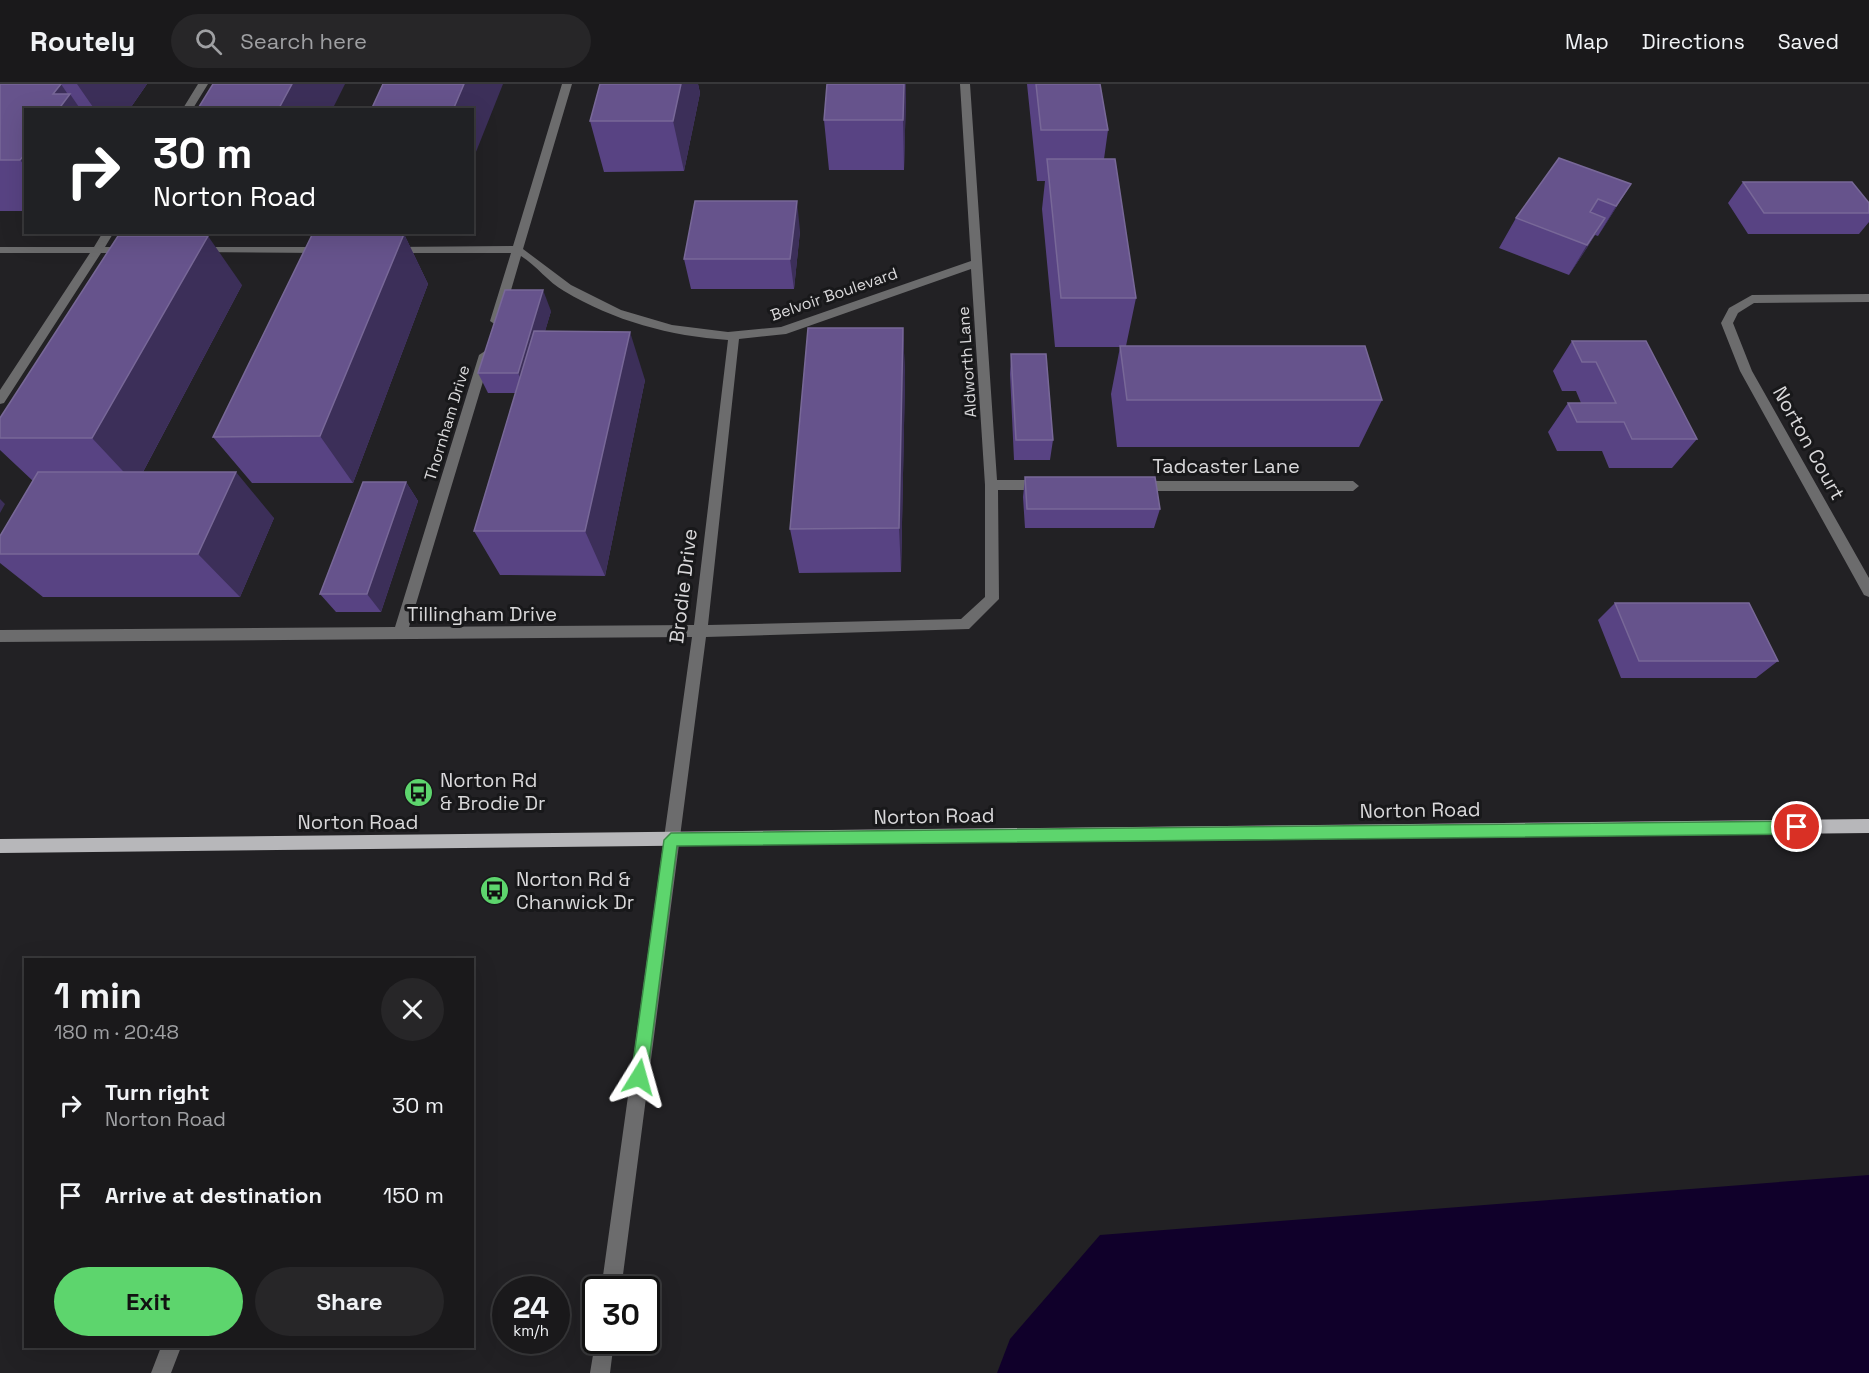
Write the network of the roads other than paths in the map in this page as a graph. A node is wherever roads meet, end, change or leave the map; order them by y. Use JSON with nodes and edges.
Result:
{"nodes":[{"id":1,"x":203,"y":84,"type":"edge"},
{"id":2,"x":567,"y":84,"type":"edge"},
{"id":3,"x":965,"y":84,"type":"edge"},
{"id":4,"x":188,"y":108,"type":"edge"},
{"id":5,"x":108,"y":234,"type":"edge"},
{"id":6,"x":0,"y":250,"type":"edge"},
{"id":7,"x":98,"y":250,"type":"junction"},
{"id":8,"x":146,"y":250,"type":"edge"},
{"id":9,"x":182,"y":250,"type":"edge"},
{"id":10,"x":337,"y":250,"type":"edge"},
{"id":11,"x":385,"y":250,"type":"edge"},
{"id":12,"x":517,"y":250,"type":"junction"},
{"id":13,"x":977,"y":263,"type":"junction"},
{"id":14,"x":1869,"y":298,"type":"edge"},
{"id":15,"x":734,"y":336,"type":"junction"},
{"id":16,"x":0,"y":400,"type":"edge"},
{"id":17,"x":991,"y":485,"type":"junction"},
{"id":18,"x":1061,"y":485,"type":"edge"},
{"id":19,"x":1119,"y":486,"type":"edge"},
{"id":20,"x":1353,"y":486,"type":"dead end"},
{"id":21,"x":1869,"y":591,"type":"edge"},
{"id":22,"x":964,"y":626,"type":"joint"},
{"id":23,"x":700,"y":632,"type":"junction"},
{"id":24,"x":400,"y":634,"type":"junction"},
{"id":25,"x":0,"y":636,"type":"edge"},
{"id":26,"x":1869,"y":826,"type":"edge"},
{"id":27,"x":671,"y":840,"type":"junction"},
{"id":28,"x":0,"y":846,"type":"edge"},
{"id":29,"x":613,"y":1276,"type":"edge"},
{"id":30,"x":171,"y":1348,"type":"edge"},
{"id":31,"x":602,"y":1354,"type":"edge"},
{"id":32,"x":161,"y":1373,"type":"edge"},
{"id":33,"x":600,"y":1373,"type":"edge"}],
"edges":[{"from":1,"to":4,"type":"street"},
{"from":2,"to":12,"type":"street","name":"Thornham Drive"},
{"from":3,"to":13,"type":"street","name":"Aldworth Lane"},
{"from":5,"to":7,"type":"street"},
{"from":6,"to":7,"type":"street"},
{"from":7,"to":8,"type":"street"},
{"from":7,"to":16,"type":"street"},
{"from":9,"to":10,"type":"street"},
{"from":11,"to":12,"type":"street"},
{"from":12,"to":15,"type":"street","name":"Belvoir Boulevard"},
{"from":12,"to":24,"type":"street","name":"Thornham Drive"},
{"from":13,"to":15,"type":"street","name":"Belvoir Boulevard"},
{"from":13,"to":17,"type":"street","name":"Aldworth Lane"},
{"from":14,"to":21,"type":"street","name":"Norton Court"},
{"from":15,"to":23,"type":"street","name":"Brodie Drive"},
{"from":17,"to":18,"type":"street"},
{"from":17,"to":22,"type":"street","name":"Aldworth Lane"},
{"from":19,"to":20,"type":"street","name":"Tadcaster Lane"},
{"from":22,"to":23,"type":"street","name":"Tillingham Drive"},
{"from":23,"to":24,"type":"street","name":"Tillingham Drive"},
{"from":23,"to":27,"type":"street","name":"Brodie Drive"},
{"from":24,"to":25,"type":"street","name":"Tillingham Drive"},
{"from":26,"to":27,"type":"main road","name":"Norton Road"},
{"from":27,"to":28,"type":"main road","name":"Norton Road"},
{"from":27,"to":29,"type":"street","name":"Brodie Drive"},
{"from":30,"to":32,"type":"street"},
{"from":31,"to":33,"type":"street"}]}
